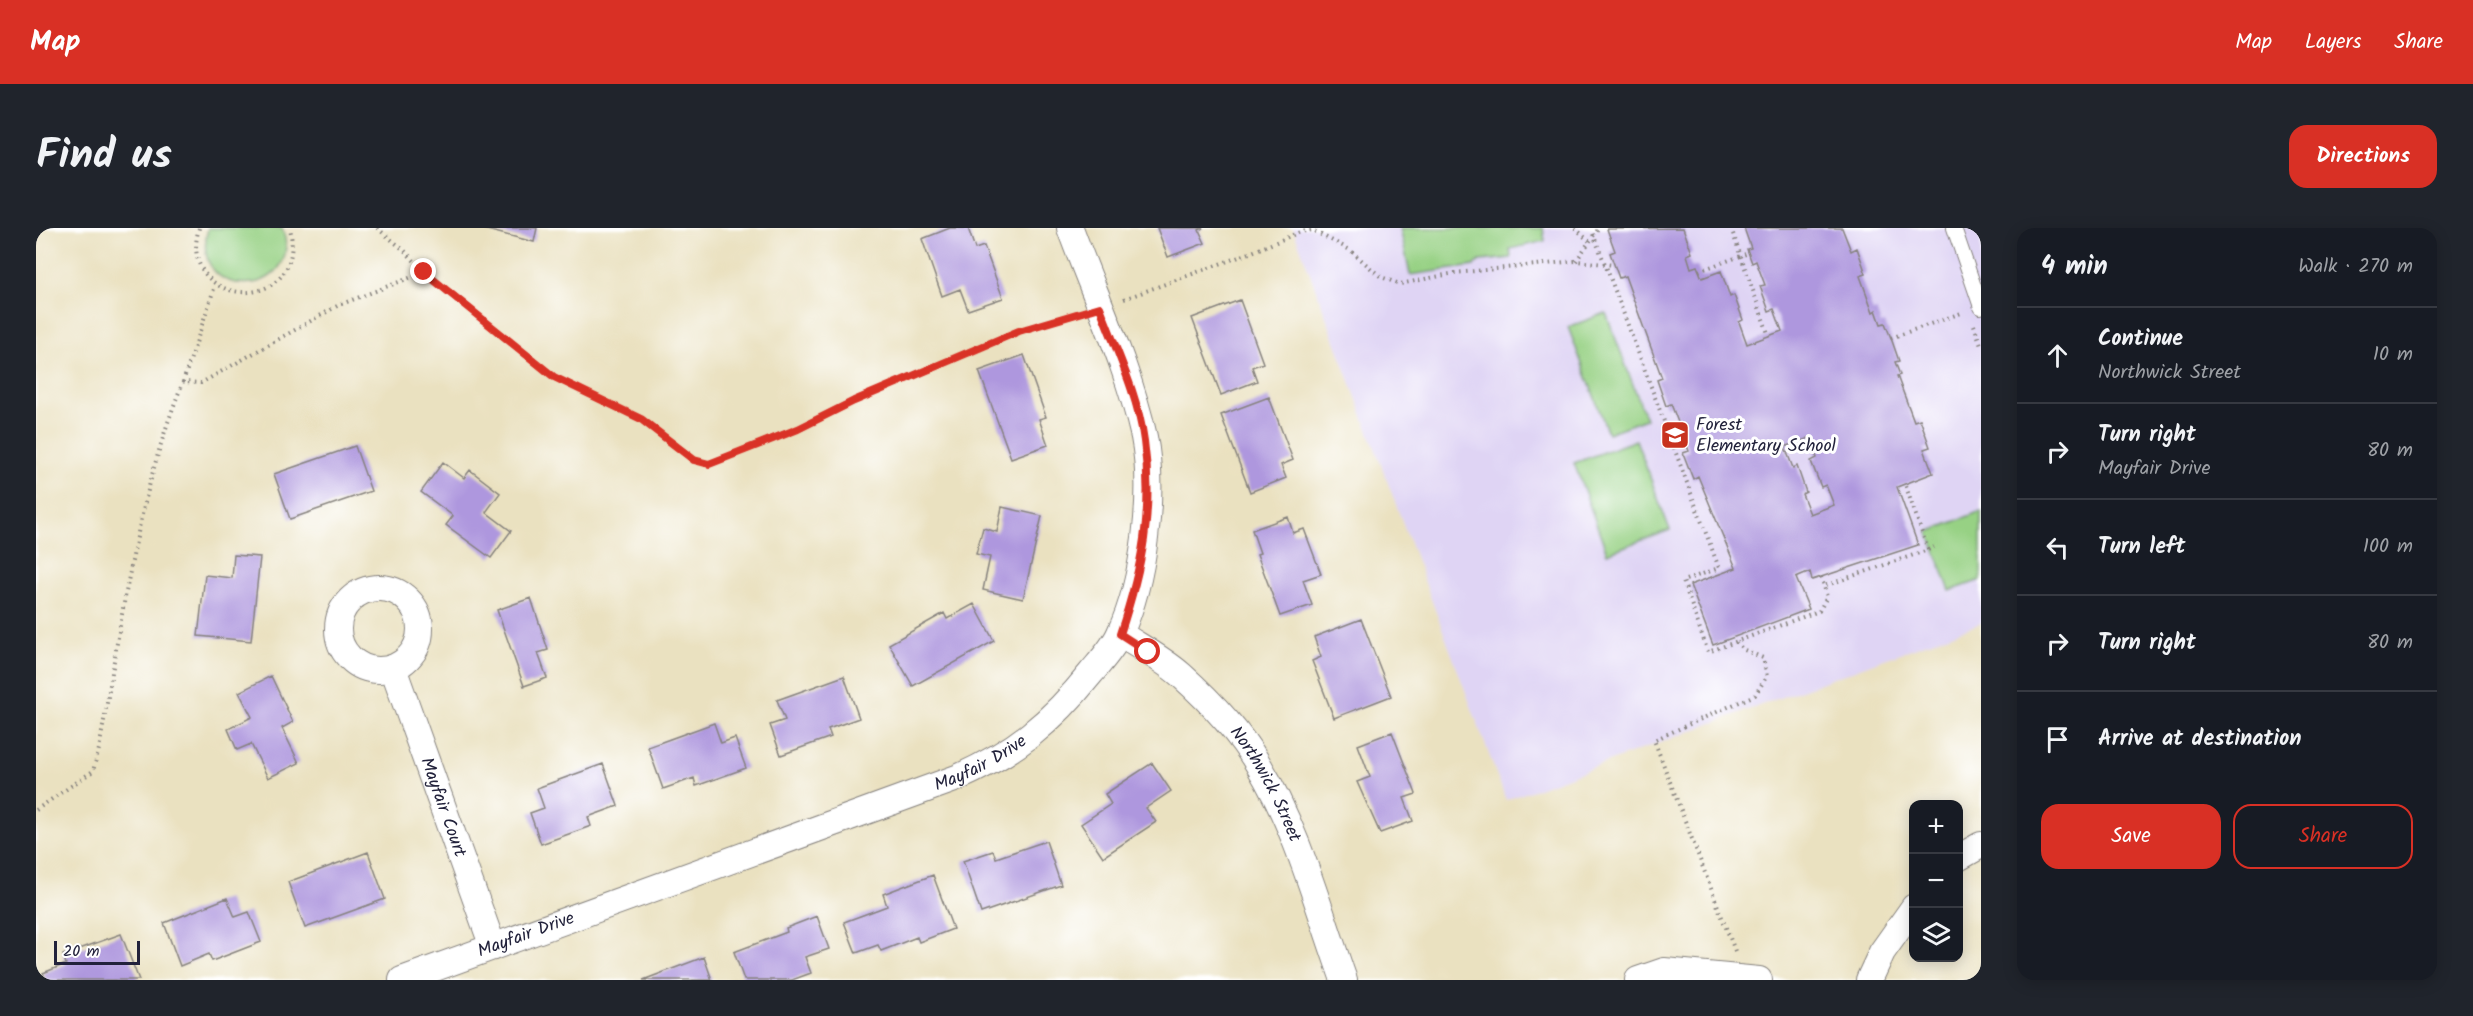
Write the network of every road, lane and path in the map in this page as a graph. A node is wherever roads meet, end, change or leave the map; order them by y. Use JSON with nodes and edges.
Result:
{"nodes":[{"id":1,"x":199,"y":228,"type":"edge"},
{"id":2,"x":290,"y":228,"type":"edge"},
{"id":3,"x":377,"y":228,"type":"edge"},
{"id":4,"x":1070,"y":228,"type":"edge"},
{"id":5,"x":1575,"y":228,"type":"edge"},
{"id":6,"x":1599,"y":228,"type":"edge"},
{"id":7,"x":1731,"y":228,"type":"edge"},
{"id":8,"x":1954,"y":228,"type":"edge"},
{"id":9,"x":1593,"y":234,"type":"junction"},
{"id":10,"x":1589,"y":241,"type":"junction"},
{"id":11,"x":1749,"y":253,"type":"dead end"},
{"id":12,"x":1740,"y":256,"type":"junction"},
{"id":13,"x":1576,"y":261,"type":"junction"},
{"id":14,"x":1605,"y":264,"type":"junction"},
{"id":15,"x":1614,"y":265,"type":"dead end"},
{"id":16,"x":1699,"y":271,"type":"dead end"},
{"id":17,"x":424,"y":272,"type":"junction"},
{"id":18,"x":215,"y":286,"type":"junction"},
{"id":19,"x":1100,"y":307,"type":"junction"},
{"id":20,"x":1981,"y":307,"type":"edge"},
{"id":21,"x":1769,"y":336,"type":"dead end"},
{"id":22,"x":1891,"y":338,"type":"dead end"},
{"id":23,"x":183,"y":382,"type":"junction"},
{"id":24,"x":1905,"y":484,"type":"dead end"},
{"id":25,"x":1934,"y":547,"type":"dead end"},
{"id":26,"x":1928,"y":550,"type":"junction"},
{"id":27,"x":1821,"y":577,"type":"dead end"},
{"id":28,"x":1824,"y":586,"type":"junction"},
{"id":29,"x":1120,"y":634,"type":"junction"},
{"id":30,"x":1737,"y":642,"type":"junction"},
{"id":31,"x":393,"y":668,"type":"dead end"},
{"id":32,"x":36,"y":810,"type":"edge"},
{"id":33,"x":1981,"y":845,"type":"edge"},
{"id":34,"x":1963,"y":856,"type":"edge"},
{"id":35,"x":1913,"y":908,"type":"edge"},
{"id":36,"x":493,"y":947,"type":"junction"},
{"id":37,"x":1749,"y":979,"type":"edge"},
{"id":38,"x":402,"y":980,"type":"edge"},
{"id":39,"x":1344,"y":980,"type":"edge"},
{"id":40,"x":1638,"y":980,"type":"edge"},
{"id":41,"x":1869,"y":980,"type":"edge"}],
"edges":[{"from":1,"to":18,"type":"path"},
{"from":2,"to":18,"type":"path"},
{"from":3,"to":17,"type":"path"},
{"from":4,"to":19,"type":"street","name":"Mayfair Drive"},
{"from":5,"to":10,"type":"path"},
{"from":6,"to":9,"type":"path"},
{"from":7,"to":12,"type":"path"},
{"from":8,"to":20,"type":"lane"},
{"from":9,"to":10,"type":"path"},
{"from":9,"to":14,"type":"path"},
{"from":10,"to":13,"type":"path"},
{"from":11,"to":12,"type":"path"},
{"from":12,"to":16,"type":"path"},
{"from":12,"to":21,"type":"path"},
{"from":13,"to":14,"type":"path"},
{"from":13,"to":19,"type":"path"},
{"from":14,"to":15,"type":"path"},
{"from":14,"to":30,"type":"path"},
{"from":17,"to":19,"type":"path"},
{"from":17,"to":23,"type":"path"},
{"from":18,"to":23,"type":"path"},
{"from":19,"to":29,"type":"street","name":"Mayfair Drive"},
{"from":20,"to":22,"type":"path"},
{"from":23,"to":32,"type":"path"},
{"from":24,"to":26,"type":"path"},
{"from":25,"to":26,"type":"path"},
{"from":26,"to":28,"type":"path"},
{"from":27,"to":28,"type":"path"},
{"from":28,"to":30,"type":"path"},
{"from":29,"to":36,"type":"street","name":"Mayfair Drive"},
{"from":29,"to":39,"type":"street","name":"Northwick Street"},
{"from":30,"to":37,"type":"path"},
{"from":31,"to":36,"type":"street","name":"Mayfair Court"},
{"from":33,"to":34,"type":"street"},
{"from":35,"to":41,"type":"street"},
{"from":36,"to":38,"type":"street","name":"Mayfair Drive"},
{"from":37,"to":40,"type":"street"}]}
